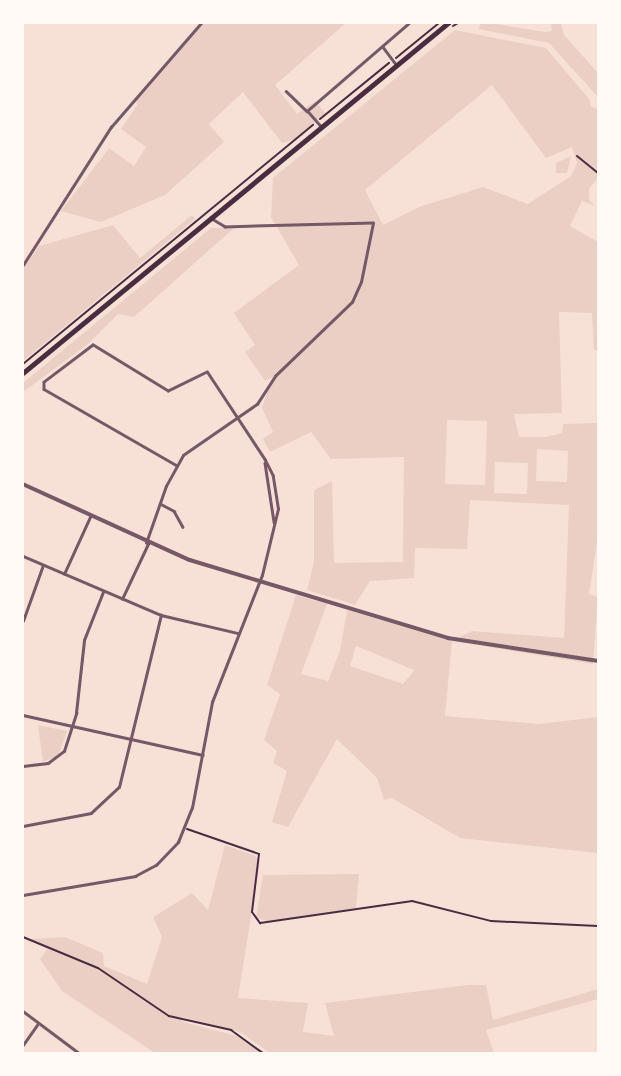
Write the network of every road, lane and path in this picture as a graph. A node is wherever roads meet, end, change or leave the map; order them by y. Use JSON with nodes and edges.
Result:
{"nodes":[{"id":1,"x":201,"y":23,"type":"edge"},
{"id":2,"x":409,"y":23,"type":"edge"},
{"id":3,"x":439,"y":23,"type":"edge"},
{"id":4,"x":458,"y":23,"type":"edge"},
{"id":5,"x":451,"y":25,"type":"edge"},
{"id":6,"x":383,"y":47,"type":"junction"},
{"id":7,"x":395,"y":63,"type":"junction"},
{"id":8,"x":286,"y":91,"type":"dead end"},
{"id":9,"x":307,"y":111,"type":"junction"},
{"id":10,"x":317,"y":122,"type":"junction"},
{"id":11,"x":321,"y":127,"type":"junction"},
{"id":12,"x":577,"y":156,"type":"dead end"},
{"id":13,"x":598,"y":173,"type":"edge"},
{"id":14,"x":210,"y":218,"type":"junction"},
{"id":15,"x":23,"y":265,"type":"edge"},
{"id":16,"x":23,"y":364,"type":"edge"},
{"id":17,"x":23,"y":373,"type":"edge"},
{"id":18,"x":239,"y":419,"type":"junction"},
{"id":19,"x":265,"y":460,"type":"junction"},
{"id":20,"x":176,"y":465,"type":"junction"},
{"id":21,"x":23,"y":484,"type":"edge"},
{"id":22,"x":161,"y":504,"type":"junction"},
{"id":23,"x":90,"y":517,"type":"junction"},
{"id":24,"x":274,"y":525,"type":"junction"},
{"id":25,"x":183,"y":527,"type":"dead end"},
{"id":26,"x":147,"y":544,"type":"junction"},
{"id":27,"x":23,"y":556,"type":"edge"},
{"id":28,"x":43,"y":565,"type":"junction"},
{"id":29,"x":64,"y":574,"type":"junction"},
{"id":30,"x":259,"y":581,"type":"junction"},
{"id":31,"x":103,"y":592,"type":"junction"},
{"id":32,"x":121,"y":599,"type":"junction"},
{"id":33,"x":161,"y":615,"type":"junction"},
{"id":34,"x":23,"y":621,"type":"edge"},
{"id":35,"x":238,"y":633,"type":"junction"},
{"id":36,"x":598,"y":661,"type":"edge"},
{"id":37,"x":23,"y":715,"type":"edge"},
{"id":38,"x":72,"y":726,"type":"junction"},
{"id":39,"x":134,"y":741,"type":"junction"},
{"id":40,"x":203,"y":755,"type":"junction"},
{"id":41,"x":23,"y":766,"type":"edge"},
{"id":42,"x":23,"y":826,"type":"edge"},
{"id":43,"x":186,"y":828,"type":"junction"},
{"id":44,"x":23,"y":894,"type":"edge"},
{"id":45,"x":598,"y":926,"type":"edge"},
{"id":46,"x":23,"y":937,"type":"edge"},
{"id":47,"x":23,"y":1010,"type":"edge"},
{"id":48,"x":37,"y":1025,"type":"junction"},
{"id":49,"x":23,"y":1045,"type":"edge"},
{"id":50,"x":79,"y":1053,"type":"edge"},
{"id":51,"x":263,"y":1053,"type":"edge"}],
"edges":[{"from":1,"to":15,"type":"street"},
{"from":2,"to":6,"type":"street"},
{"from":3,"to":7,"type":"path"},
{"from":4,"to":5,"type":"path"},
{"from":5,"to":7,"type":"main road"},
{"from":6,"to":7,"type":"street"},
{"from":6,"to":9,"type":"street"},
{"from":7,"to":10,"type":"path"},
{"from":7,"to":11,"type":"main road"},
{"from":8,"to":9,"type":"street"},
{"from":9,"to":10,"type":"street"},
{"from":10,"to":11,"type":"street"},
{"from":10,"to":16,"type":"path"},
{"from":11,"to":14,"type":"main road"},
{"from":12,"to":13,"type":"path"},
{"from":14,"to":17,"type":"main road"},
{"from":14,"to":18,"type":"street"},
{"from":18,"to":19,"type":"street"},
{"from":18,"to":20,"type":"street"},
{"from":18,"to":20,"type":"street"},
{"from":19,"to":24,"type":"street"},
{"from":19,"to":24,"type":"street"},
{"from":20,"to":22,"type":"street"},
{"from":21,"to":23,"type":"street"},
{"from":22,"to":25,"type":"street"},
{"from":22,"to":26,"type":"street"},
{"from":23,"to":26,"type":"street"},
{"from":23,"to":29,"type":"street"},
{"from":24,"to":30,"type":"street"},
{"from":26,"to":30,"type":"street"},
{"from":26,"to":32,"type":"street"},
{"from":27,"to":28,"type":"street"},
{"from":28,"to":29,"type":"street"},
{"from":28,"to":34,"type":"street"},
{"from":29,"to":31,"type":"street"},
{"from":30,"to":35,"type":"street"},
{"from":30,"to":36,"type":"street"},
{"from":31,"to":32,"type":"street"},
{"from":31,"to":38,"type":"street"},
{"from":32,"to":33,"type":"street"},
{"from":33,"to":35,"type":"street"},
{"from":33,"to":39,"type":"street"},
{"from":35,"to":40,"type":"street"},
{"from":37,"to":38,"type":"street"},
{"from":38,"to":39,"type":"street"},
{"from":38,"to":41,"type":"street"},
{"from":39,"to":40,"type":"street"},
{"from":39,"to":42,"type":"street"},
{"from":40,"to":43,"type":"street"},
{"from":43,"to":44,"type":"street"},
{"from":43,"to":45,"type":"path"},
{"from":46,"to":51,"type":"path"},
{"from":47,"to":48,"type":"street"},
{"from":48,"to":49,"type":"street"},
{"from":48,"to":50,"type":"street"}]}
